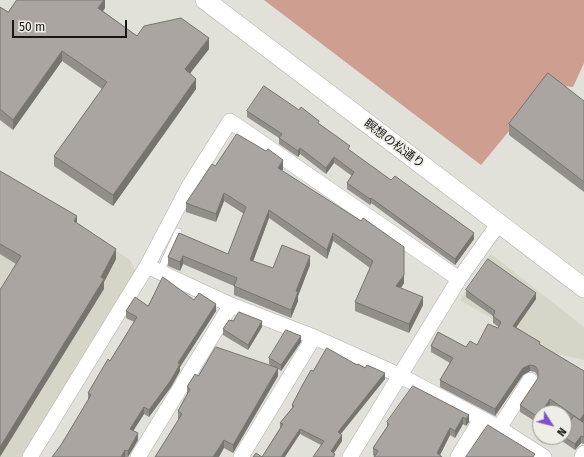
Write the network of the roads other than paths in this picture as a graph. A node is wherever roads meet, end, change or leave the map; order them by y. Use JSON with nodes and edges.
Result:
{"nodes":[{"id":1,"x":204,"y":0,"type":"edge"},
{"id":2,"x":499,"y":224,"type":"junction"},
{"id":3,"x":178,"y":232,"type":"edge"},
{"id":4,"x":153,"y":269,"type":"junction"},
{"id":5,"x":459,"y":280,"type":"junction"},
{"id":6,"x":584,"y":288,"type":"edge"},
{"id":7,"x":231,"y":304,"type":"junction"},
{"id":8,"x":314,"y":337,"type":"junction"},
{"id":9,"x":399,"y":375,"type":"junction"},
{"id":10,"x":530,"y":380,"type":"dead end"},
{"id":11,"x":481,"y":419,"type":"junction"},
{"id":12,"x":499,"y":428,"type":"junction"},
{"id":13,"x":584,"y":454,"type":"edge"},
{"id":14,"x":30,"y":457,"type":"edge"},
{"id":15,"x":138,"y":457,"type":"edge"},
{"id":16,"x":241,"y":457,"type":"edge"},
{"id":17,"x":350,"y":457,"type":"edge"},
{"id":18,"x":458,"y":457,"type":"edge"},
{"id":19,"x":544,"y":457,"type":"edge"},
{"id":20,"x":582,"y":457,"type":"edge"}],
"edges":[{"from":1,"to":2,"type":"street","name":"瞑想の松通り"},
{"from":2,"to":5,"type":"street"},
{"from":2,"to":6,"type":"street","name":"瞑想の松通り"},
{"from":3,"to":4,"type":"lane"},
{"from":4,"to":5,"type":"street"},
{"from":4,"to":7,"type":"street"},
{"from":4,"to":14,"type":"street"},
{"from":5,"to":9,"type":"street"},
{"from":7,"to":8,"type":"street"},
{"from":7,"to":15,"type":"street"},
{"from":8,"to":9,"type":"street"},
{"from":8,"to":16,"type":"street"},
{"from":9,"to":11,"type":"street"},
{"from":9,"to":17,"type":"street"},
{"from":10,"to":12,"type":"street"},
{"from":11,"to":12,"type":"street"},
{"from":11,"to":18,"type":"street"},
{"from":12,"to":19,"type":"street"},
{"from":13,"to":20,"type":"street"}]}
